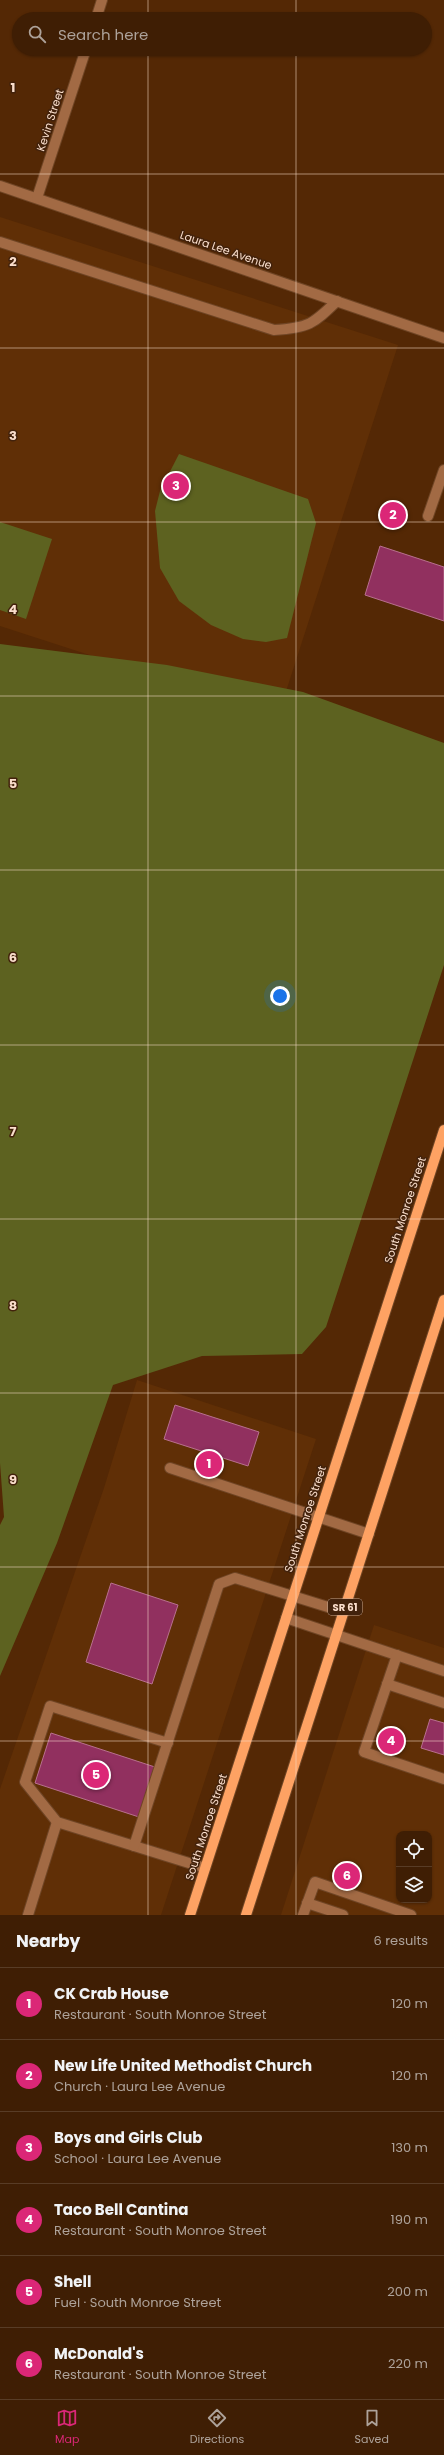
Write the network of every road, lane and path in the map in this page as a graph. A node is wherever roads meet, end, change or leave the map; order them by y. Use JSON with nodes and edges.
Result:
{"nodes":[{"id":1,"x":102,"y":0,"type":"edge"},
{"id":2,"x":98,"y":12,"type":"edge"},
{"id":3,"x":84,"y":56,"type":"edge"},
{"id":4,"x":0,"y":186,"type":"edge"},
{"id":5,"x":37,"y":198,"type":"junction"},
{"id":6,"x":0,"y":242,"type":"edge"},
{"id":7,"x":337,"y":301,"type":"junction"},
{"id":8,"x":444,"y":338,"type":"edge"},
{"id":9,"x":444,"y":470,"type":"edge"},
{"id":10,"x":428,"y":516,"type":"dead end"},
{"id":11,"x":444,"y":1130,"type":"edge"},
{"id":12,"x":444,"y":1300,"type":"edge"},
{"id":13,"x":170,"y":1468,"type":"dead end"},
{"id":14,"x":319,"y":1517,"type":"junction"},
{"id":15,"x":369,"y":1534,"type":"junction"},
{"id":16,"x":293,"y":1596,"type":"junction"},
{"id":17,"x":344,"y":1612,"type":"junction"},
{"id":18,"x":286,"y":1618,"type":"junction"},
{"id":19,"x":336,"y":1635,"type":"junction"},
{"id":20,"x":396,"y":1655,"type":"junction"},
{"id":21,"x":444,"y":1671,"type":"edge"},
{"id":22,"x":387,"y":1684,"type":"junction"},
{"id":23,"x":444,"y":1703,"type":"edge"},
{"id":24,"x":168,"y":1743,"type":"junction"},
{"id":25,"x":444,"y":1780,"type":"edge"},
{"id":26,"x":57,"y":1822,"type":"junction"},
{"id":27,"x":134,"y":1846,"type":"junction"},
{"id":28,"x":205,"y":1868,"type":"junction"},
{"id":29,"x":308,"y":1903,"type":"junction"},
{"id":30,"x":249,"y":1914,"type":"edge"},
{"id":31,"x":28,"y":1915,"type":"edge"},
{"id":32,"x":190,"y":1915,"type":"edge"},
{"id":33,"x":303,"y":1915,"type":"edge"},
{"id":34,"x":343,"y":1915,"type":"edge"},
{"id":35,"x":410,"y":1915,"type":"edge"}],
"edges":[{"from":1,"to":2,"type":"street"},
{"from":3,"to":5,"type":"street","name":"Kevin Street"},
{"from":4,"to":5,"type":"street","name":"Laura Lee Avenue"},
{"from":5,"to":7,"type":"street","name":"Laura Lee Avenue"},
{"from":6,"to":7,"type":"street"},
{"from":7,"to":8,"type":"street","name":"Laura Lee Avenue"},
{"from":9,"to":10,"type":"street"},
{"from":11,"to":14,"type":"main road","name":"South Monroe Street"},
{"from":12,"to":15,"type":"main road","number":"SR 61"},
{"from":13,"to":14,"type":"street"},
{"from":14,"to":15,"type":"street"},
{"from":14,"to":16,"type":"main road","name":"South Monroe Street"},
{"from":15,"to":17,"type":"main road","number":"SR 61"},
{"from":16,"to":17,"type":"street"},
{"from":16,"to":18,"type":"main road","name":"South Monroe Street"},
{"from":16,"to":24,"type":"street"},
{"from":17,"to":19,"type":"main road","number":"SR 61"},
{"from":18,"to":19,"type":"street"},
{"from":18,"to":28,"type":"main road","name":"South Monroe Street"},
{"from":19,"to":20,"type":"street"},
{"from":19,"to":30,"type":"main road","number":"SR 61"},
{"from":20,"to":21,"type":"street"},
{"from":20,"to":22,"type":"street"},
{"from":22,"to":23,"type":"street"},
{"from":22,"to":25,"type":"street"},
{"from":24,"to":26,"type":"street"},
{"from":24,"to":27,"type":"street"},
{"from":26,"to":27,"type":"street"},
{"from":26,"to":31,"type":"street"},
{"from":27,"to":28,"type":"street"},
{"from":28,"to":32,"type":"main road","name":"South Monroe Street"},
{"from":29,"to":33,"type":"street"},
{"from":29,"to":34,"type":"street"},
{"from":29,"to":35,"type":"street"}]}
